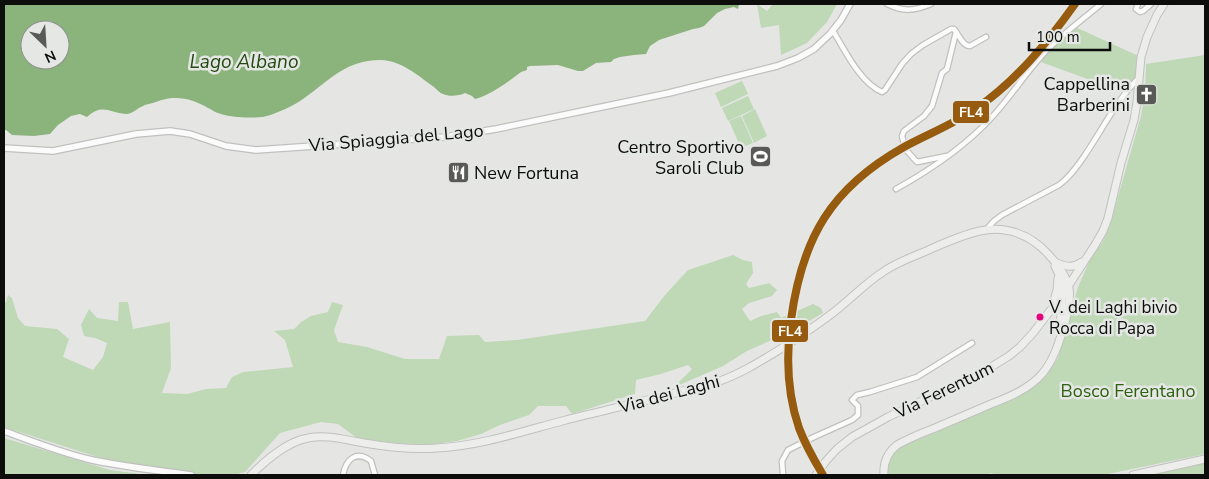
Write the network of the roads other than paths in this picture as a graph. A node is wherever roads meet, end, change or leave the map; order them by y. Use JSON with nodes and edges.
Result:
{"nodes":[{"id":1,"x":850,"y":4,"type":"edge"},
{"id":2,"x":887,"y":4,"type":"edge"},
{"id":3,"x":931,"y":4,"type":"edge"},
{"id":4,"x":1101,"y":4,"type":"edge"},
{"id":5,"x":1138,"y":4,"type":"edge"},
{"id":6,"x":1151,"y":4,"type":"edge"},
{"id":7,"x":1164,"y":4,"type":"edge"},
{"id":8,"x":833,"y":31,"type":"junction"},
{"id":9,"x":956,"y":32,"type":"junction"},
{"id":10,"x":986,"y":37,"type":"dead end"},
{"id":11,"x":1140,"y":78,"type":"junction"},
{"id":12,"x":904,"y":144,"type":"dead end"},
{"id":13,"x":4,"y":148,"type":"edge"},
{"id":14,"x":907,"y":150,"type":"dead end"},
{"id":15,"x":950,"y":155,"type":"junction"},
{"id":16,"x":896,"y":189,"type":"dead end"},
{"id":17,"x":986,"y":230,"type":"junction"},
{"id":18,"x":1084,"y":260,"type":"junction"},
{"id":19,"x":1054,"y":261,"type":"junction"},
{"id":20,"x":1058,"y":272,"type":"junction"},
{"id":21,"x":1069,"y":286,"type":"junction"},
{"id":22,"x":1063,"y":294,"type":"junction"},
{"id":23,"x":1070,"y":304,"type":"junction"},
{"id":24,"x":1052,"y":308,"type":"junction"},
{"id":25,"x":1044,"y":318,"type":"junction"},
{"id":26,"x":1061,"y":320,"type":"junction"},
{"id":27,"x":1059,"y":341,"type":"junction"},
{"id":28,"x":972,"y":343,"type":"dead end"},
{"id":29,"x":4,"y":431,"type":"edge"},
{"id":30,"x":1205,"y":459,"type":"edge"},
{"id":31,"x":191,"y":475,"type":"edge"},
{"id":32,"x":251,"y":475,"type":"edge"},
{"id":33,"x":343,"y":475,"type":"edge"},
{"id":34,"x":375,"y":475,"type":"edge"},
{"id":35,"x":782,"y":475,"type":"edge"},
{"id":36,"x":816,"y":475,"type":"edge"},
{"id":37,"x":884,"y":475,"type":"edge"},
{"id":38,"x":1133,"y":475,"type":"edge"}],
"edges":[{"from":1,"to":8,"type":"street","name":"Via Spiaggia del Lago"},
{"from":2,"to":3,"type":"street"},
{"from":4,"to":15,"type":"street"},
{"from":5,"to":6,"type":"street"},
{"from":7,"to":11,"type":"main road"},
{"from":8,"to":9,"type":"street"},
{"from":8,"to":13,"type":"street","name":"Via Spiaggia del Lago"},
{"from":9,"to":10,"type":"street"},
{"from":9,"to":12,"type":"street"},
{"from":11,"to":17,"type":"street"},
{"from":11,"to":18,"type":"main road"},
{"from":14,"to":15,"type":"street"},
{"from":15,"to":16,"type":"street"},
{"from":17,"to":19,"type":"main road","name":"Via dei Laghi"},
{"from":17,"to":32,"type":"main road","name":"Via dei Laghi"},
{"from":18,"to":19,"type":"main road"},
{"from":18,"to":21,"type":"main road","name":"Via Ferentum"},
{"from":18,"to":23,"type":"main road"},
{"from":19,"to":20,"type":"main road","name":"Via dei Laghi"},
{"from":19,"to":21,"type":"main road","name":"Via dei Laghi"},
{"from":20,"to":22,"type":"main road","name":"Via dei Laghi"},
{"from":20,"to":24,"type":"main road"},
{"from":21,"to":22,"type":"main road","name":"Via Ferentum"},
{"from":21,"to":23,"type":"main road","name":"Via dei Laghi"},
{"from":22,"to":24,"type":"main road","name":"Via Ferentum"},
{"from":22,"to":26,"type":"main road","name":"Via dei Laghi"},
{"from":23,"to":27,"type":"main road","name":"Via dei Laghi"},
{"from":24,"to":25,"type":"main road","name":"Via Ferentum"},
{"from":25,"to":26,"type":"main road"},
{"from":25,"to":36,"type":"main road","name":"Via Ferentum"},
{"from":26,"to":27,"type":"main road","name":"Via dei Laghi"},
{"from":27,"to":37,"type":"main road","name":"Via dei Laghi"},
{"from":28,"to":35,"type":"street"},
{"from":29,"to":31,"type":"street"},
{"from":30,"to":38,"type":"main road"},
{"from":33,"to":34,"type":"street"}]}
